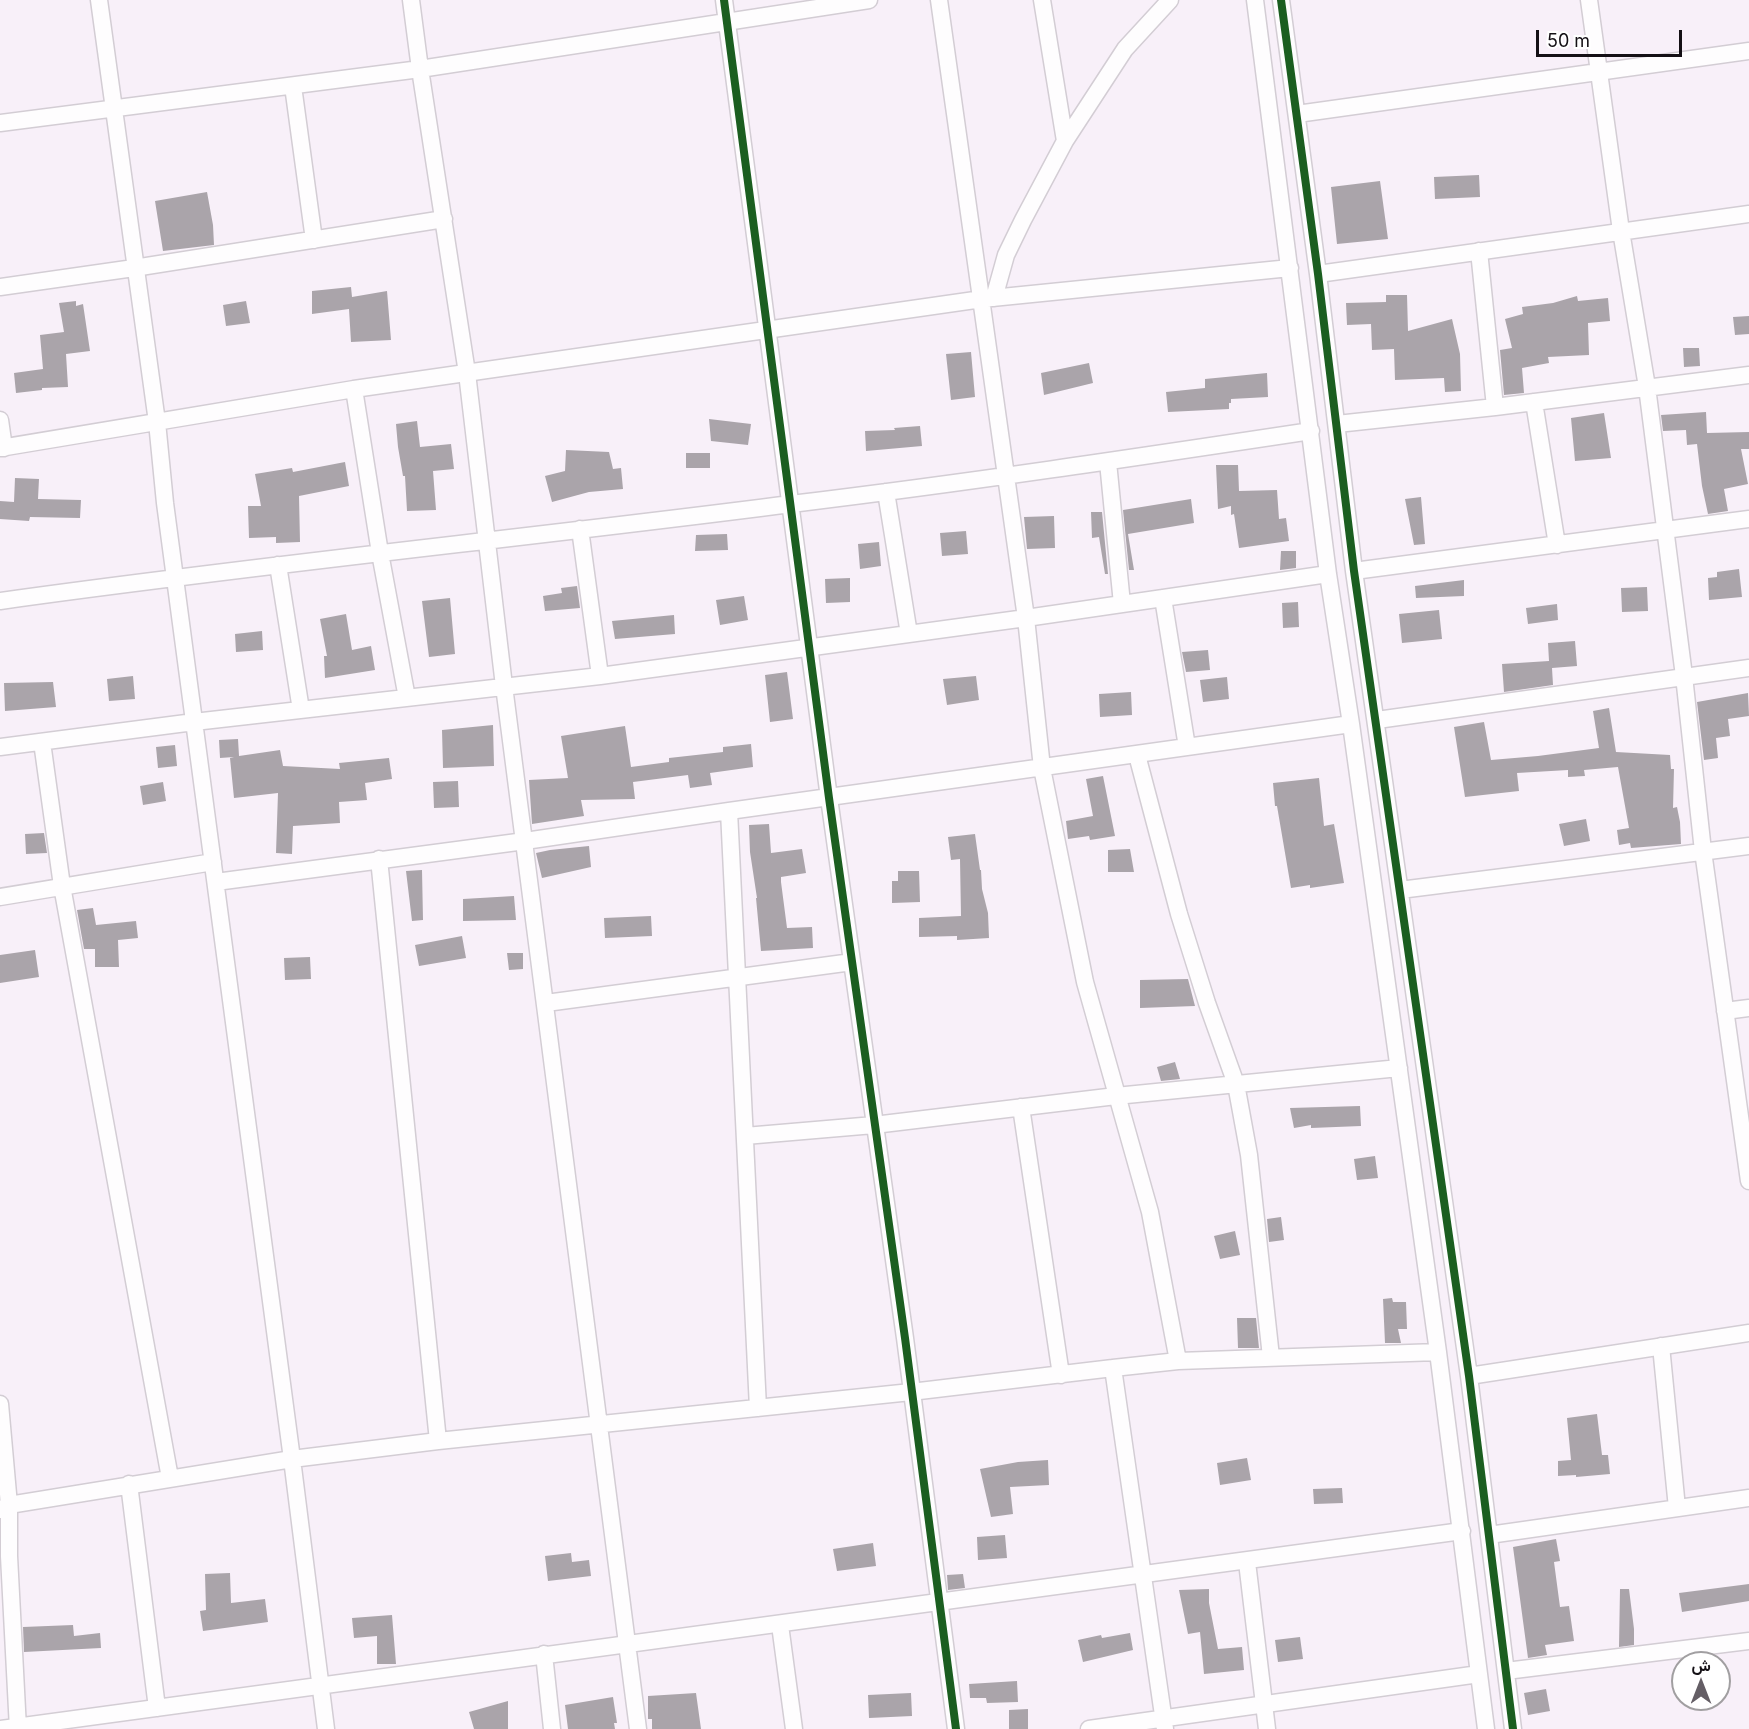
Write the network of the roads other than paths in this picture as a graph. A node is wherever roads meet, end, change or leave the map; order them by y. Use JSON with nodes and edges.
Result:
{"nodes":[{"id":1,"x":99,"y":0,"type":"edge"},
{"id":2,"x":411,"y":0,"type":"edge"},
{"id":3,"x":724,"y":0,"type":"edge"},
{"id":4,"x":869,"y":0,"type":"edge"},
{"id":5,"x":939,"y":0,"type":"edge"},
{"id":6,"x":1042,"y":0,"type":"edge"},
{"id":7,"x":1170,"y":0,"type":"edge"},
{"id":8,"x":1255,"y":0,"type":"edge"},
{"id":9,"x":1281,"y":0,"type":"edge"},
{"id":10,"x":1589,"y":0,"type":"edge"},
{"id":11,"x":727,"y":21,"type":"junction"},
{"id":12,"x":1749,"y":51,"type":"edge"},
{"id":13,"x":420,"y":69,"type":"junction"},
{"id":14,"x":1598,"y":73,"type":"junction"},
{"id":15,"x":293,"y":86,"type":"junction"},
{"id":16,"x":114,"y":109,"type":"junction"},
{"id":17,"x":1297,"y":114,"type":"junction"},
{"id":18,"x":0,"y":123,"type":"edge"},
{"id":19,"x":1065,"y":141,"type":"junction"},
{"id":20,"x":1749,"y":214,"type":"edge"},
{"id":21,"x":444,"y":219,"type":"junction"},
{"id":22,"x":1621,"y":231,"type":"junction"},
{"id":23,"x":314,"y":240,"type":"junction"},
{"id":24,"x":1479,"y":251,"type":"junction"},
{"id":25,"x":134,"y":268,"type":"junction"},
{"id":26,"x":1290,"y":268,"type":"junction"},
{"id":27,"x":1318,"y":274,"type":"junction"},
{"id":28,"x":0,"y":287,"type":"edge"},
{"id":29,"x":988,"y":299,"type":"junction"},
{"id":30,"x":768,"y":331,"type":"junction"},
{"id":31,"x":467,"y":373,"type":"junction"},
{"id":32,"x":1749,"y":375,"type":"edge"},
{"id":33,"x":1647,"y":387,"type":"junction"},
{"id":34,"x":354,"y":389,"type":"junction"},
{"id":35,"x":1534,"y":402,"type":"junction"},
{"id":36,"x":1495,"y":407,"type":"junction"},
{"id":37,"x":0,"y":420,"type":"edge"},
{"id":38,"x":157,"y":422,"type":"junction"},
{"id":39,"x":1337,"y":424,"type":"junction"},
{"id":40,"x":1311,"y":431,"type":"junction"},
{"id":41,"x":2,"y":448,"type":"edge"},
{"id":42,"x":1108,"y":462,"type":"junction"},
{"id":43,"x":1006,"y":476,"type":"junction"},
{"id":44,"x":886,"y":492,"type":"junction"},
{"id":45,"x":791,"y":504,"type":"junction"},
{"id":46,"x":1749,"y":519,"type":"edge"},
{"id":47,"x":580,"y":529,"type":"junction"},
{"id":48,"x":1664,"y":531,"type":"junction"},
{"id":49,"x":487,"y":540,"type":"junction"},
{"id":50,"x":1557,"y":545,"type":"junction"},
{"id":51,"x":380,"y":553,"type":"junction"},
{"id":52,"x":278,"y":565,"type":"junction"},
{"id":53,"x":1354,"y":571,"type":"junction"},
{"id":54,"x":1328,"y":574,"type":"junction"},
{"id":55,"x":175,"y":577,"type":"junction"},
{"id":56,"x":1163,"y":598,"type":"junction"},
{"id":57,"x":0,"y":601,"type":"edge"},
{"id":58,"x":1122,"y":604,"type":"junction"},
{"id":59,"x":1026,"y":618,"type":"junction"},
{"id":60,"x":909,"y":634,"type":"junction"},
{"id":61,"x":808,"y":647,"type":"junction"},
{"id":62,"x":1749,"y":668,"type":"edge"},
{"id":63,"x":600,"y":675,"type":"junction"},
{"id":64,"x":1684,"y":676,"type":"junction"},
{"id":65,"x":504,"y":686,"type":"junction"},
{"id":66,"x":407,"y":698,"type":"junction"},
{"id":67,"x":301,"y":710,"type":"junction"},
{"id":68,"x":1377,"y":720,"type":"junction"},
{"id":69,"x":194,"y":722,"type":"junction"},
{"id":70,"x":1351,"y":724,"type":"junction"},
{"id":71,"x":42,"y":742,"type":"junction"},
{"id":72,"x":0,"y":747,"type":"edge"},
{"id":73,"x":1188,"y":747,"type":"junction"},
{"id":74,"x":1137,"y":754,"type":"junction"},
{"id":75,"x":1042,"y":768,"type":"junction"},
{"id":76,"x":829,"y":798,"type":"junction"},
{"id":77,"x":729,"y":811,"type":"junction"},
{"id":78,"x":525,"y":841,"type":"junction"},
{"id":79,"x":1749,"y":846,"type":"edge"},
{"id":80,"x":1703,"y":851,"type":"junction"},
{"id":81,"x":379,"y":859,"type":"junction"},
{"id":82,"x":213,"y":862,"type":"junction"},
{"id":83,"x":216,"y":882,"type":"junction"},
{"id":84,"x":62,"y":886,"type":"junction"},
{"id":85,"x":1400,"y":890,"type":"junction"},
{"id":86,"x":0,"y":897,"type":"edge"},
{"id":87,"x":852,"y":962,"type":"junction"},
{"id":88,"x":738,"y":978,"type":"junction"},
{"id":89,"x":546,"y":1003,"type":"junction"},
{"id":90,"x":1749,"y":1008,"type":"edge"},
{"id":91,"x":1725,"y":1011,"type":"junction"},
{"id":92,"x":1399,"y":1068,"type":"junction"},
{"id":93,"x":1236,"y":1084,"type":"junction"},
{"id":94,"x":1116,"y":1096,"type":"junction"},
{"id":95,"x":1022,"y":1107,"type":"junction"},
{"id":96,"x":874,"y":1125,"type":"junction"},
{"id":97,"x":746,"y":1136,"type":"junction"},
{"id":98,"x":1747,"y":1157,"type":"edge"},
{"id":99,"x":1749,"y":1181,"type":"edge"},
{"id":100,"x":1749,"y":1333,"type":"edge"},
{"id":101,"x":1661,"y":1346,"type":"junction"},
{"id":102,"x":1438,"y":1352,"type":"junction"},
{"id":103,"x":1271,"y":1357,"type":"junction"},
{"id":104,"x":1178,"y":1361,"type":"junction"},
{"id":105,"x":1113,"y":1368,"type":"junction"},
{"id":106,"x":1061,"y":1375,"type":"junction"},
{"id":107,"x":1470,"y":1376,"type":"junction"},
{"id":108,"x":912,"y":1392,"type":"junction"},
{"id":109,"x":0,"y":1404,"type":"edge"},
{"id":110,"x":758,"y":1408,"type":"junction"},
{"id":111,"x":599,"y":1425,"type":"junction"},
{"id":112,"x":438,"y":1441,"type":"junction"},
{"id":113,"x":292,"y":1459,"type":"junction"},
{"id":114,"x":170,"y":1478,"type":"junction"},
{"id":115,"x":129,"y":1484,"type":"junction"},
{"id":116,"x":1749,"y":1498,"type":"edge"},
{"id":117,"x":5,"y":1507,"type":"edge"},
{"id":118,"x":1677,"y":1508,"type":"junction"},
{"id":119,"x":1462,"y":1531,"type":"junction"},
{"id":120,"x":1489,"y":1535,"type":"junction"},
{"id":121,"x":1247,"y":1562,"type":"junction"},
{"id":122,"x":1142,"y":1575,"type":"junction"},
{"id":123,"x":939,"y":1603,"type":"junction"},
{"id":124,"x":780,"y":1625,"type":"junction"},
{"id":125,"x":1749,"y":1641,"type":"edge"},
{"id":126,"x":628,"y":1646,"type":"junction"},
{"id":127,"x":544,"y":1654,"type":"junction"},
{"id":128,"x":1506,"y":1671,"type":"junction"},
{"id":129,"x":1479,"y":1674,"type":"junction"},
{"id":130,"x":319,"y":1686,"type":"junction"},
{"id":131,"x":1264,"y":1704,"type":"junction"},
{"id":132,"x":157,"y":1708,"type":"junction"},
{"id":133,"x":116,"y":1722,"type":"edge"},
{"id":134,"x":1165,"y":1724,"type":"edge"},
{"id":135,"x":18,"y":1728,"type":"edge"},
{"id":136,"x":0,"y":1729,"type":"edge"},
{"id":137,"x":326,"y":1729,"type":"edge"},
{"id":138,"x":552,"y":1729,"type":"edge"},
{"id":139,"x":638,"y":1729,"type":"edge"},
{"id":140,"x":794,"y":1729,"type":"edge"},
{"id":141,"x":956,"y":1729,"type":"edge"},
{"id":142,"x":1089,"y":1729,"type":"edge"},
{"id":143,"x":1267,"y":1729,"type":"edge"},
{"id":144,"x":1486,"y":1729,"type":"edge"},
{"id":145,"x":1513,"y":1729,"type":"edge"}],
"edges":[{"from":1,"to":16,"type":"street"},
{"from":2,"to":13,"type":"street"},
{"from":3,"to":11,"type":"street"},
{"from":4,"to":11,"type":"street"},
{"from":5,"to":29,"type":"street"},
{"from":6,"to":19,"type":"street"},
{"from":7,"to":19,"type":"street"},
{"from":8,"to":26,"type":"street"},
{"from":9,"to":17,"type":"street"},
{"from":10,"to":14,"type":"street"},
{"from":11,"to":13,"type":"street"},
{"from":11,"to":30,"type":"street"},
{"from":12,"to":14,"type":"street"},
{"from":13,"to":15,"type":"street"},
{"from":13,"to":21,"type":"street"},
{"from":14,"to":17,"type":"street"},
{"from":14,"to":22,"type":"street"},
{"from":15,"to":16,"type":"street"},
{"from":15,"to":23,"type":"street"},
{"from":16,"to":18,"type":"street"},
{"from":16,"to":25,"type":"street"},
{"from":17,"to":27,"type":"street"},
{"from":19,"to":29,"type":"street"},
{"from":20,"to":22,"type":"street"},
{"from":21,"to":23,"type":"street"},
{"from":21,"to":31,"type":"street"},
{"from":22,"to":24,"type":"street"},
{"from":22,"to":33,"type":"street"},
{"from":23,"to":25,"type":"street"},
{"from":24,"to":27,"type":"street"},
{"from":24,"to":36,"type":"street"},
{"from":25,"to":28,"type":"street"},
{"from":25,"to":38,"type":"street"},
{"from":26,"to":29,"type":"street"},
{"from":26,"to":40,"type":"street"},
{"from":27,"to":39,"type":"street"},
{"from":29,"to":30,"type":"street"},
{"from":29,"to":43,"type":"street"},
{"from":30,"to":31,"type":"street"},
{"from":30,"to":45,"type":"street"},
{"from":31,"to":34,"type":"street"},
{"from":31,"to":49,"type":"street"},
{"from":32,"to":33,"type":"street"},
{"from":33,"to":35,"type":"street"},
{"from":33,"to":48,"type":"street"},
{"from":34,"to":38,"type":"street"},
{"from":34,"to":51,"type":"street"},
{"from":35,"to":36,"type":"street"},
{"from":35,"to":50,"type":"street"},
{"from":36,"to":39,"type":"street"},
{"from":37,"to":41,"type":"street"},
{"from":38,"to":41,"type":"street"},
{"from":38,"to":55,"type":"street"},
{"from":39,"to":53,"type":"street"},
{"from":40,"to":42,"type":"street"},
{"from":40,"to":54,"type":"street"},
{"from":42,"to":43,"type":"street"},
{"from":42,"to":58,"type":"street"},
{"from":43,"to":44,"type":"street"},
{"from":43,"to":59,"type":"street"},
{"from":44,"to":45,"type":"street"},
{"from":44,"to":60,"type":"street"},
{"from":45,"to":47,"type":"street"},
{"from":45,"to":61,"type":"street"},
{"from":46,"to":48,"type":"street"},
{"from":47,"to":49,"type":"street"},
{"from":47,"to":63,"type":"street"},
{"from":48,"to":50,"type":"street"},
{"from":48,"to":64,"type":"street"},
{"from":49,"to":51,"type":"street"},
{"from":49,"to":65,"type":"street"},
{"from":50,"to":53,"type":"street"},
{"from":51,"to":52,"type":"street"},
{"from":51,"to":66,"type":"street"},
{"from":52,"to":55,"type":"street"},
{"from":52,"to":67,"type":"street"},
{"from":53,"to":68,"type":"street"},
{"from":54,"to":56,"type":"street"},
{"from":54,"to":70,"type":"street"},
{"from":55,"to":57,"type":"street"},
{"from":55,"to":69,"type":"street"},
{"from":56,"to":58,"type":"street"},
{"from":56,"to":73,"type":"street"},
{"from":58,"to":59,"type":"street"},
{"from":59,"to":60,"type":"street"},
{"from":59,"to":75,"type":"street"},
{"from":60,"to":61,"type":"street"},
{"from":61,"to":63,"type":"street"},
{"from":61,"to":76,"type":"street"},
{"from":62,"to":64,"type":"street"},
{"from":63,"to":65,"type":"street"},
{"from":64,"to":68,"type":"street"},
{"from":64,"to":80,"type":"street"},
{"from":65,"to":66,"type":"street"},
{"from":65,"to":78,"type":"street"},
{"from":66,"to":67,"type":"street"},
{"from":67,"to":69,"type":"street"},
{"from":68,"to":85,"type":"street"},
{"from":69,"to":71,"type":"street"},
{"from":69,"to":82,"type":"street"},
{"from":70,"to":73,"type":"street"},
{"from":70,"to":92,"type":"street"},
{"from":71,"to":72,"type":"street"},
{"from":71,"to":84,"type":"street"},
{"from":73,"to":74,"type":"street"},
{"from":74,"to":75,"type":"street"},
{"from":74,"to":93,"type":"street"},
{"from":75,"to":76,"type":"street"},
{"from":75,"to":94,"type":"street"},
{"from":76,"to":77,"type":"street"},
{"from":76,"to":87,"type":"street"},
{"from":77,"to":78,"type":"street"},
{"from":77,"to":88,"type":"street"},
{"from":78,"to":81,"type":"street"},
{"from":78,"to":89,"type":"street"},
{"from":79,"to":80,"type":"street"},
{"from":80,"to":85,"type":"street"},
{"from":80,"to":91,"type":"street"},
{"from":81,"to":83,"type":"street"},
{"from":81,"to":112,"type":"street"},
{"from":82,"to":83,"type":"street"},
{"from":82,"to":84,"type":"street"},
{"from":83,"to":113,"type":"street"},
{"from":84,"to":86,"type":"street"},
{"from":84,"to":114,"type":"street"},
{"from":85,"to":107,"type":"street"},
{"from":87,"to":88,"type":"street"},
{"from":87,"to":96,"type":"street"},
{"from":88,"to":89,"type":"street"},
{"from":88,"to":97,"type":"street"},
{"from":89,"to":111,"type":"street"},
{"from":90,"to":91,"type":"street"},
{"from":91,"to":98,"type":"street"},
{"from":92,"to":93,"type":"street"},
{"from":92,"to":102,"type":"street"},
{"from":93,"to":94,"type":"street"},
{"from":93,"to":103,"type":"street"},
{"from":94,"to":95,"type":"street"},
{"from":94,"to":104,"type":"street"},
{"from":95,"to":96,"type":"street"},
{"from":95,"to":106,"type":"street"},
{"from":96,"to":97,"type":"street"},
{"from":96,"to":108,"type":"street"},
{"from":97,"to":110,"type":"street"},
{"from":98,"to":99,"type":"street"},
{"from":100,"to":101,"type":"street"},
{"from":101,"to":107,"type":"street"},
{"from":101,"to":118,"type":"street"},
{"from":102,"to":103,"type":"street"},
{"from":102,"to":119,"type":"street"},
{"from":103,"to":104,"type":"street"},
{"from":104,"to":105,"type":"street"},
{"from":105,"to":106,"type":"street"},
{"from":105,"to":122,"type":"street"},
{"from":106,"to":108,"type":"street"},
{"from":107,"to":120,"type":"street"},
{"from":108,"to":110,"type":"street"},
{"from":108,"to":123,"type":"street"},
{"from":109,"to":117,"type":"street"},
{"from":110,"to":111,"type":"street"},
{"from":111,"to":112,"type":"street"},
{"from":111,"to":126,"type":"street"},
{"from":112,"to":113,"type":"street"},
{"from":113,"to":114,"type":"street"},
{"from":113,"to":130,"type":"street"},
{"from":114,"to":115,"type":"street"},
{"from":115,"to":117,"type":"street"},
{"from":115,"to":132,"type":"street"},
{"from":116,"to":118,"type":"street"},
{"from":117,"to":135,"type":"street"},
{"from":118,"to":120,"type":"street"},
{"from":119,"to":121,"type":"street"},
{"from":119,"to":129,"type":"street"},
{"from":120,"to":128,"type":"street"},
{"from":121,"to":122,"type":"street"},
{"from":121,"to":131,"type":"street"},
{"from":122,"to":123,"type":"street"},
{"from":122,"to":134,"type":"street"},
{"from":123,"to":124,"type":"street"},
{"from":123,"to":141,"type":"street"},
{"from":124,"to":126,"type":"street"},
{"from":124,"to":140,"type":"street"},
{"from":125,"to":128,"type":"street"},
{"from":126,"to":127,"type":"street"},
{"from":126,"to":139,"type":"street"},
{"from":127,"to":130,"type":"street"},
{"from":127,"to":138,"type":"street"},
{"from":128,"to":145,"type":"street"},
{"from":129,"to":131,"type":"street"},
{"from":129,"to":144,"type":"street"},
{"from":130,"to":132,"type":"street"},
{"from":130,"to":137,"type":"street"},
{"from":131,"to":134,"type":"street"},
{"from":131,"to":143,"type":"street"},
{"from":132,"to":133,"type":"street"},
{"from":133,"to":135,"type":"street"},
{"from":134,"to":142,"type":"street"},
{"from":135,"to":136,"type":"street"}]}
